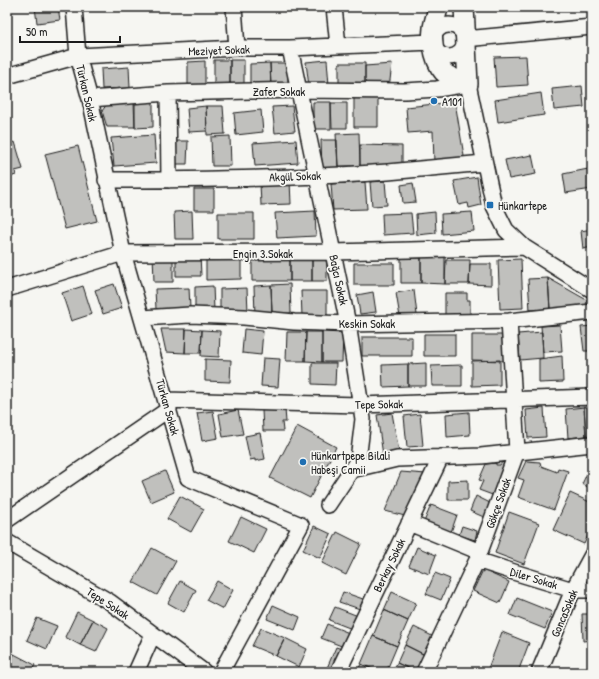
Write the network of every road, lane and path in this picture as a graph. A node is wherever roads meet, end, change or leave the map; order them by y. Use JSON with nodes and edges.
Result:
{"nodes":[{"id":1,"x":74,"y":7,"type":"edge"},
{"id":2,"x":234,"y":7,"type":"edge"},
{"id":3,"x":334,"y":7,"type":"edge"},
{"id":4,"x":438,"y":7,"type":"edge"},
{"id":5,"x":464,"y":7,"type":"edge"},
{"id":6,"x":592,"y":28,"type":"edge"},
{"id":7,"x":465,"y":39,"type":"junction"},
{"id":8,"x":433,"y":42,"type":"junction"},
{"id":9,"x":338,"y":46,"type":"junction"},
{"id":10,"x":237,"y":48,"type":"junction"},
{"id":11,"x":290,"y":48,"type":"junction"},
{"id":12,"x":78,"y":56,"type":"junction"},
{"id":13,"x":7,"y":76,"type":"edge"},
{"id":14,"x":468,"y":84,"type":"junction"},
{"id":15,"x":298,"y":90,"type":"junction"},
{"id":16,"x":168,"y":92,"type":"junction"},
{"id":17,"x":90,"y":99,"type":"junction"},
{"id":18,"x":484,"y":163,"type":"junction"},
{"id":19,"x":316,"y":176,"type":"junction"},
{"id":20,"x":106,"y":180,"type":"junction"},
{"id":21,"x":169,"y":180,"type":"junction"},
{"id":22,"x":524,"y":247,"type":"junction"},
{"id":23,"x":333,"y":252,"type":"junction"},
{"id":24,"x":123,"y":253,"type":"junction"},
{"id":25,"x":7,"y":289,"type":"edge"},
{"id":26,"x":592,"y":290,"type":"edge"},
{"id":27,"x":592,"y":312,"type":"edge"},
{"id":28,"x":142,"y":318,"type":"junction"},
{"id":29,"x":509,"y":321,"type":"junction"},
{"id":30,"x":348,"y":324,"type":"junction"},
{"id":31,"x":592,"y":397,"type":"edge"},
{"id":32,"x":514,"y":400,"type":"junction"},
{"id":33,"x":168,"y":404,"type":"junction"},
{"id":34,"x":360,"y":405,"type":"junction"},
{"id":35,"x":592,"y":444,"type":"edge"},
{"id":36,"x":517,"y":451,"type":"junction"},
{"id":37,"x":441,"y":457,"type":"junction"},
{"id":38,"x":351,"y":470,"type":"junction"},
{"id":39,"x":328,"y":505,"type":"dead end"},
{"id":40,"x":7,"y":520,"type":"edge"},
{"id":41,"x":409,"y":523,"type":"junction"},
{"id":42,"x":7,"y":542,"type":"edge"},
{"id":43,"x":592,"y":555,"type":"edge"},
{"id":44,"x":478,"y":556,"type":"junction"},
{"id":45,"x":573,"y":590,"type":"junction"},
{"id":46,"x":592,"y":590,"type":"edge"},
{"id":47,"x":153,"y":634,"type":"junction"},
{"id":48,"x":136,"y":672,"type":"edge"},
{"id":49,"x":204,"y":672,"type":"edge"},
{"id":50,"x":222,"y":672,"type":"edge"},
{"id":51,"x":338,"y":672,"type":"edge"},
{"id":52,"x":424,"y":672,"type":"edge"},
{"id":53,"x":539,"y":672,"type":"edge"}],
"edges":[{"from":1,"to":12,"type":"street","name":"Türkan Sokak"},
{"from":2,"to":10,"type":"street"},
{"from":3,"to":9,"type":"street"},
{"from":4,"to":8,"type":"main road"},
{"from":5,"to":7,"type":"main road"},
{"from":6,"to":7,"type":"street"},
{"from":7,"to":8,"type":"street"},
{"from":7,"to":8,"type":"street"},
{"from":7,"to":14,"type":"main road"},
{"from":8,"to":9,"type":"street","name":"Meziyet Sokak"},
{"from":8,"to":14,"type":"main road"},
{"from":9,"to":11,"type":"street","name":"Meziyet Sokak"},
{"from":10,"to":11,"type":"street","name":"Meziyet Sokak"},
{"from":10,"to":12,"type":"street","name":"Meziyet Sokak"},
{"from":11,"to":15,"type":"street","name":"Bağcı Sokak"},
{"from":12,"to":13,"type":"street","name":"Meziyet Sokak"},
{"from":12,"to":17,"type":"street","name":"Türkan Sokak"},
{"from":14,"to":15,"type":"street","name":"Zafer Sokak"},
{"from":14,"to":18,"type":"street"},
{"from":15,"to":16,"type":"street","name":"Zafer Sokak"},
{"from":15,"to":19,"type":"street","name":"Bağcı Sokak"},
{"from":16,"to":17,"type":"street","name":"Zafer Sokak"},
{"from":16,"to":21,"type":"street"},
{"from":17,"to":20,"type":"street","name":"Türkan Sokak"},
{"from":18,"to":19,"type":"street","name":"Akgül Sokak"},
{"from":18,"to":22,"type":"street"},
{"from":19,"to":21,"type":"street","name":"Akgül Sokak"},
{"from":19,"to":23,"type":"street","name":"Bağcı Sokak"},
{"from":20,"to":21,"type":"street","name":"Akgül Sokak"},
{"from":20,"to":24,"type":"street","name":"Türkan Sokak"},
{"from":22,"to":23,"type":"street","name":"Engin 3.Sokak"},
{"from":22,"to":26,"type":"street"},
{"from":23,"to":24,"type":"street","name":"Engin 3.Sokak"},
{"from":23,"to":30,"type":"street","name":"Bağcı Sokak"},
{"from":24,"to":25,"type":"street","name":"Engin 3.Sokak"},
{"from":24,"to":28,"type":"street","name":"Türkan Sokak"},
{"from":27,"to":29,"type":"street","name":"Keskin Sokak"},
{"from":28,"to":30,"type":"street","name":"Keskin Sokak"},
{"from":28,"to":33,"type":"street","name":"Türkan Sokak"},
{"from":29,"to":30,"type":"street","name":"Keskin Sokak"},
{"from":29,"to":32,"type":"street","name":"Gökçe Sokak"},
{"from":30,"to":34,"type":"street","name":"Bağcı Sokak"},
{"from":31,"to":32,"type":"street","name":"Tepe Sokak"},
{"from":32,"to":34,"type":"street","name":"Tepe Sokak"},
{"from":32,"to":36,"type":"street","name":"Gökçe Sokak"},
{"from":33,"to":34,"type":"street","name":"Tepe Sokak"},
{"from":33,"to":40,"type":"street"},
{"from":33,"to":50,"type":"street","name":"Türkan Sokak"},
{"from":34,"to":38,"type":"street","name":"Bağcı Sokak"},
{"from":35,"to":36,"type":"street"},
{"from":36,"to":37,"type":"street"},
{"from":36,"to":44,"type":"street","name":"Gökçe Sokak"},
{"from":37,"to":38,"type":"street"},
{"from":37,"to":41,"type":"street","name":"Berkay Sokak"},
{"from":38,"to":39,"type":"street","name":"Bağcı Sokak"},
{"from":41,"to":44,"type":"street","name":"Diler Sokak"},
{"from":41,"to":51,"type":"street","name":"Berkay Sokak"},
{"from":42,"to":47,"type":"street","name":"Tepe Sokak"},
{"from":43,"to":45,"type":"street","name":"GoncaSokak"},
{"from":44,"to":45,"type":"street","name":"Diler Sokak"},
{"from":44,"to":52,"type":"street","name":"Gökçe Sokak"},
{"from":45,"to":46,"type":"street","name":"Diler Sokak"},
{"from":45,"to":53,"type":"street","name":"GoncaSokak"},
{"from":47,"to":48,"type":"street"},
{"from":47,"to":49,"type":"street","name":"Tepe Sokak"}]}
